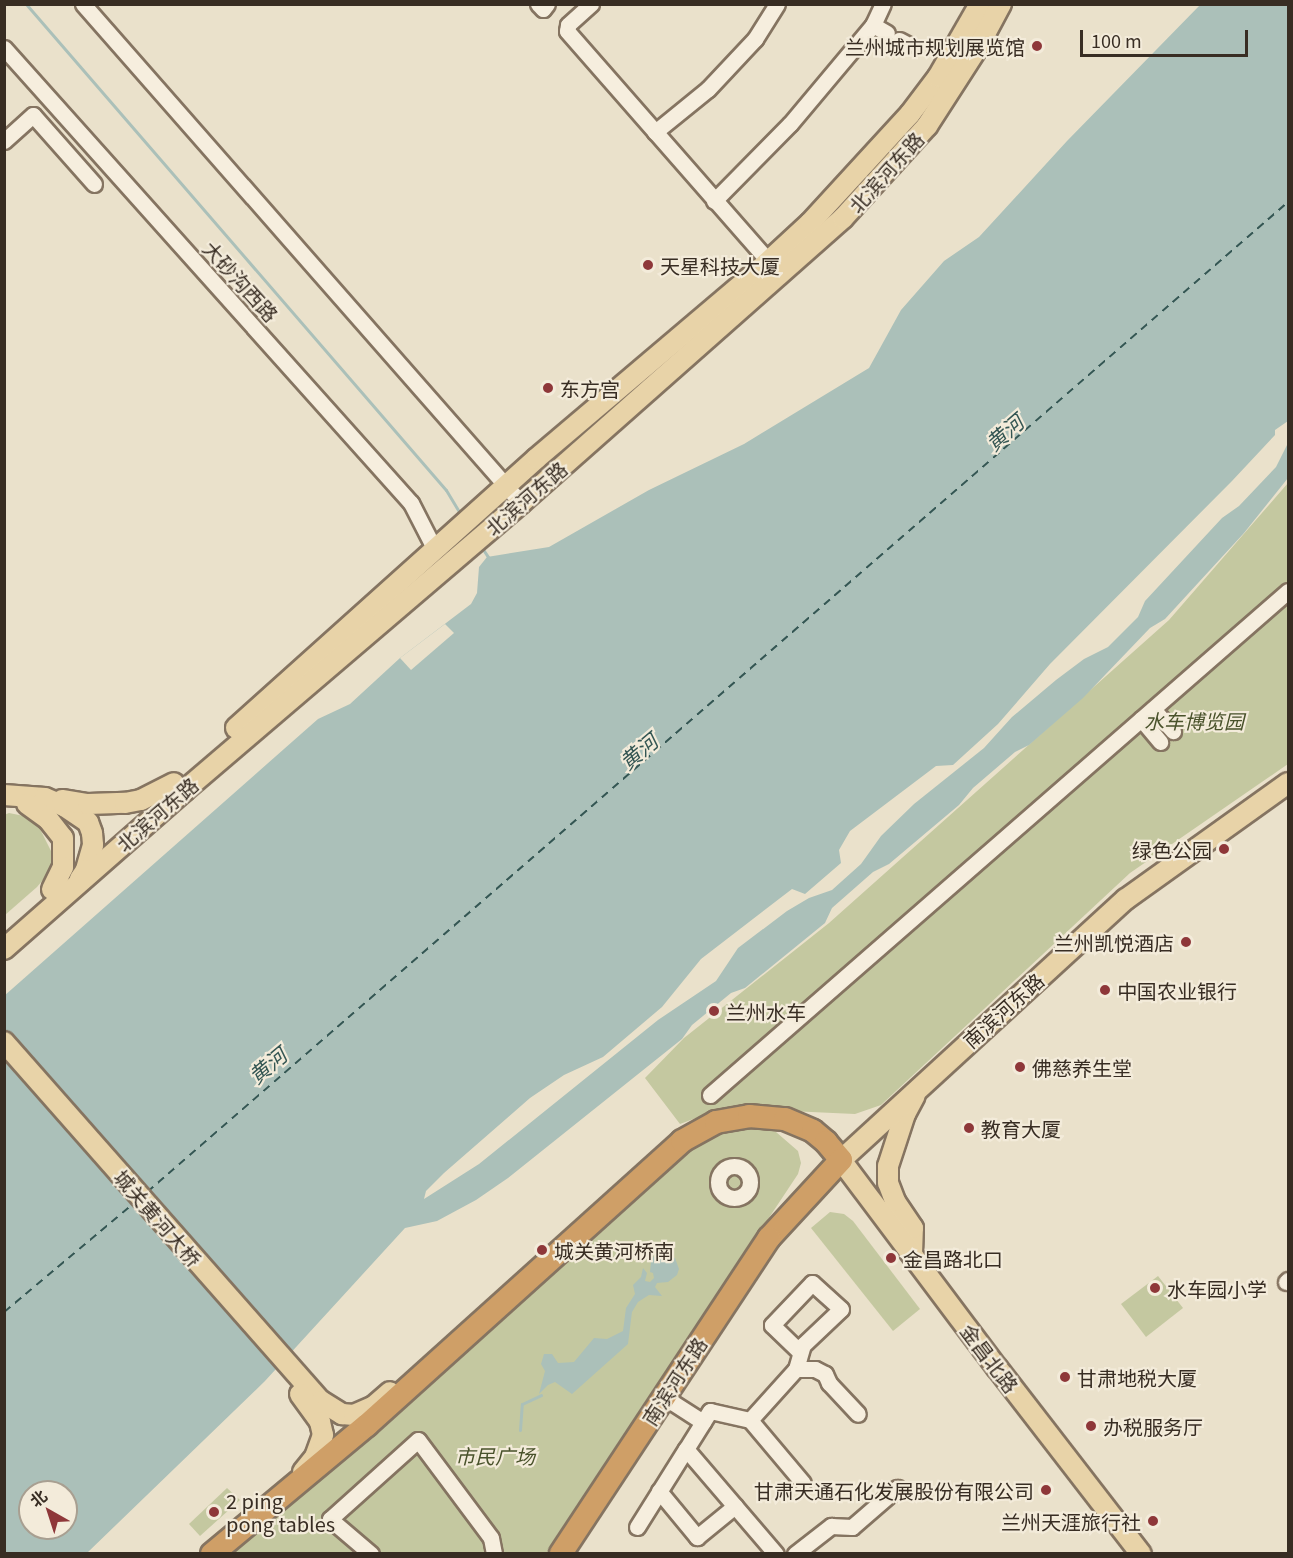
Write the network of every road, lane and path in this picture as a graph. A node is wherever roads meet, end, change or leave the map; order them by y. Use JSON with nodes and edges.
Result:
{"nodes":[{"id":1,"x":83,"y":4,"type":"edge"},
{"id":2,"x":538,"y":4,"type":"edge"},
{"id":3,"x":547,"y":4,"type":"edge"},
{"id":4,"x":591,"y":4,"type":"edge"},
{"id":5,"x":777,"y":4,"type":"edge"},
{"id":6,"x":883,"y":4,"type":"edge"},
{"id":7,"x":980,"y":4,"type":"edge"},
{"id":8,"x":1001,"y":4,"type":"edge"},
{"id":9,"x":873,"y":24,"type":"junction"},
{"id":10,"x":898,"y":39,"type":"dead end"},
{"id":11,"x":4,"y":48,"type":"edge"},
{"id":12,"x":655,"y":132,"type":"junction"},
{"id":13,"x":4,"y":141,"type":"edge"},
{"id":14,"x":94,"y":184,"type":"dead end"},
{"id":15,"x":714,"y":201,"type":"junction"},
{"id":16,"x":769,"y":261,"type":"junction"},
{"id":17,"x":502,"y":492,"type":"junction"},
{"id":18,"x":516,"y":508,"type":"junction"},
{"id":19,"x":442,"y":543,"type":"junction"},
{"id":20,"x":1288,"y":591,"type":"edge"},
{"id":21,"x":1153,"y":709,"type":"junction"},
{"id":22,"x":1141,"y":719,"type":"junction"},
{"id":23,"x":1173,"y":731,"type":"dead end"},
{"id":24,"x":1161,"y":742,"type":"dead end"},
{"id":25,"x":174,"y":783,"type":"junction"},
{"id":26,"x":1288,"y":783,"type":"edge"},
{"id":27,"x":4,"y":795,"type":"edge"},
{"id":28,"x":36,"y":801,"type":"junction"},
{"id":29,"x":4,"y":805,"type":"edge"},
{"id":30,"x":148,"y":823,"type":"junction"},
{"id":31,"x":93,"y":836,"type":"junction"},
{"id":32,"x":113,"y":837,"type":"junction"},
{"id":33,"x":90,"y":856,"type":"junction"},
{"id":34,"x":73,"y":889,"type":"junction"},
{"id":35,"x":52,"y":890,"type":"junction"},
{"id":36,"x":4,"y":932,"type":"edge"},
{"id":37,"x":4,"y":949,"type":"edge"},
{"id":38,"x":4,"y":1042,"type":"edge"},
{"id":39,"x":4,"y":1058,"type":"edge"},
{"id":40,"x":920,"y":1085,"type":"junction"},
{"id":41,"x":710,"y":1095,"type":"dead end"},
{"id":42,"x":841,"y":1160,"type":"junction"},
{"id":43,"x":912,"y":1254,"type":"junction"},
{"id":44,"x":516,"y":1288,"type":"junction"},
{"id":45,"x":800,"y":1352,"type":"junction"},
{"id":46,"x":796,"y":1369,"type":"junction"},
{"id":47,"x":309,"y":1396,"type":"junction"},
{"id":48,"x":664,"y":1397,"type":"junction"},
{"id":49,"x":858,"y":1414,"type":"dead end"},
{"id":50,"x":750,"y":1420,"type":"junction"},
{"id":51,"x":703,"y":1422,"type":"junction"},
{"id":52,"x":686,"y":1449,"type":"junction"},
{"id":53,"x":803,"y":1483,"type":"dead end"},
{"id":54,"x":897,"y":1488,"type":"dead end"},
{"id":55,"x":659,"y":1491,"type":"junction"},
{"id":56,"x":735,"y":1506,"type":"junction"},
{"id":57,"x":269,"y":1507,"type":"junction"},
{"id":58,"x":637,"y":1527,"type":"dead end"},
{"id":59,"x":212,"y":1554,"type":"edge"},
{"id":60,"x":371,"y":1554,"type":"edge"},
{"id":61,"x":494,"y":1554,"type":"edge"},
{"id":62,"x":561,"y":1554,"type":"edge"},
{"id":63,"x":776,"y":1554,"type":"edge"},
{"id":64,"x":795,"y":1554,"type":"edge"},
{"id":65,"x":1141,"y":1554,"type":"edge"}],
"edges":[{"from":1,"to":17,"type":"street"},
{"from":2,"to":3,"type":"street"},
{"from":4,"to":12,"type":"street"},
{"from":5,"to":12,"type":"street"},
{"from":6,"to":9,"type":"street"},
{"from":7,"to":16,"type":"main road","name":"北滨河东路"},
{"from":8,"to":18,"type":"main road","name":"北滨河东路"},
{"from":9,"to":10,"type":"street"},
{"from":9,"to":15,"type":"street"},
{"from":11,"to":19,"type":"street","name":"大砂沟西路"},
{"from":12,"to":15,"type":"street"},
{"from":13,"to":14,"type":"street"},
{"from":15,"to":16,"type":"street"},
{"from":16,"to":17,"type":"main road","name":"北滨河东路"},
{"from":17,"to":18,"type":"street"},
{"from":17,"to":19,"type":"main road","name":"北滨河东路"},
{"from":18,"to":30,"type":"main road","name":"北滨河东路"},
{"from":19,"to":25,"type":"main road","name":"北滨河东路"},
{"from":20,"to":21,"type":"street"},
{"from":21,"to":22,"type":"street"},
{"from":21,"to":23,"type":"street"},
{"from":22,"to":24,"type":"street"},
{"from":22,"to":41,"type":"street"},
{"from":25,"to":28,"type":"main road"},
{"from":25,"to":32,"type":"main road","name":"北滨河东路"},
{"from":26,"to":40,"type":"main road","name":"南滨河东路"},
{"from":27,"to":28,"type":"main road"},
{"from":28,"to":29,"type":"main road"},
{"from":28,"to":31,"type":"main road"},
{"from":28,"to":35,"type":"main road"},
{"from":30,"to":32,"type":"main road"},
{"from":30,"to":34,"type":"main road","name":"北滨河东路"},
{"from":31,"to":32,"type":"main road"},
{"from":31,"to":33,"type":"main road"},
{"from":32,"to":33,"type":"main road","name":"北滨河东路"},
{"from":33,"to":34,"type":"main road"},
{"from":33,"to":35,"type":"main road","name":"北滨河东路"},
{"from":34,"to":37,"type":"main road","name":"北滨河东路"},
{"from":35,"to":36,"type":"main road","name":"北滨河东路"},
{"from":38,"to":47,"type":"main road","name":"城关黄河大桥"},
{"from":39,"to":47,"type":"main road","name":"城关黄河大桥"},
{"from":40,"to":42,"type":"main road","name":"南滨河东路"},
{"from":40,"to":43,"type":"main road"},
{"from":42,"to":43,"type":"main road","name":"金昌北路"},
{"from":42,"to":44,"type":"highway"},
{"from":42,"to":48,"type":"highway","name":"南滨河东路"},
{"from":43,"to":65,"type":"main road","name":"金昌北路"},
{"from":44,"to":47,"type":"main road"},
{"from":44,"to":57,"type":"highway"},
{"from":45,"to":45,"type":"street"},
{"from":45,"to":46,"type":"street"},
{"from":46,"to":49,"type":"street"},
{"from":46,"to":50,"type":"street"},
{"from":47,"to":57,"type":"main road"},
{"from":48,"to":51,"type":"street"},
{"from":48,"to":62,"type":"highway","name":"南滨河东路"},
{"from":50,"to":51,"type":"street"},
{"from":50,"to":53,"type":"street"},
{"from":51,"to":52,"type":"street"},
{"from":52,"to":55,"type":"street"},
{"from":52,"to":56,"type":"street"},
{"from":54,"to":64,"type":"street"},
{"from":55,"to":56,"type":"street"},
{"from":55,"to":58,"type":"street"},
{"from":56,"to":63,"type":"street"},
{"from":57,"to":59,"type":"highway"},
{"from":60,"to":61,"type":"street"}]}
